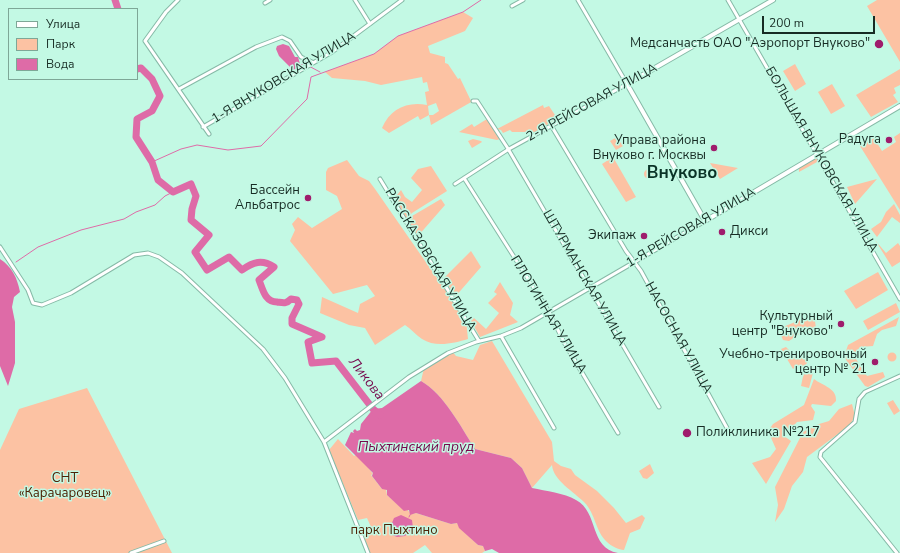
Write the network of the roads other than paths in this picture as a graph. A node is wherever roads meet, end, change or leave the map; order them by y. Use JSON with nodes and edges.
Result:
{"nodes":[{"id":1,"x":178,"y":0,"type":"edge"},
{"id":2,"x":270,"y":0,"type":"edge"},
{"id":3,"x":355,"y":0,"type":"edge"},
{"id":4,"x":402,"y":0,"type":"edge"},
{"id":5,"x":523,"y":0,"type":"edge"},
{"id":6,"x":578,"y":0,"type":"edge"},
{"id":7,"x":728,"y":0,"type":"edge"},
{"id":8,"x":773,"y":0,"type":"edge"},
{"id":9,"x":265,"y":3,"type":"dead end"},
{"id":10,"x":512,"y":6,"type":"dead end"},
{"id":11,"x":740,"y":19,"type":"junction"},
{"id":12,"x":370,"y":24,"type":"junction"},
{"id":13,"x":312,"y":62,"type":"junction"},
{"id":14,"x":627,"y":84,"type":"junction"},
{"id":15,"x":179,"y":89,"type":"junction"},
{"id":16,"x":473,"y":101,"type":"dead end"},
{"id":17,"x":900,"y":106,"type":"edge"},
{"id":18,"x":203,"y":127,"type":"junction"},
{"id":19,"x":552,"y":127,"type":"junction"},
{"id":20,"x":209,"y":134,"type":"dead end"},
{"id":21,"x":508,"y":150,"type":"junction"},
{"id":22,"x":817,"y":154,"type":"junction"},
{"id":23,"x":464,"y":178,"type":"junction"},
{"id":24,"x":380,"y":179,"type":"dead end"},
{"id":25,"x":454,"y":184,"type":"dead end"},
{"id":26,"x":705,"y":220,"type":"junction"},
{"id":27,"x":0,"y":247,"type":"edge"},
{"id":28,"x":635,"y":262,"type":"junction"},
{"id":29,"x":590,"y":288,"type":"junction"},
{"id":30,"x":900,"y":290,"type":"edge"},
{"id":31,"x":896,"y":292,"type":"junction"},
{"id":32,"x":900,"y":300,"type":"edge"},
{"id":33,"x":549,"y":312,"type":"junction"},
{"id":34,"x":500,"y":336,"type":"junction"},
{"id":35,"x":478,"y":341,"type":"junction"},
{"id":36,"x":900,"y":376,"type":"edge"},
{"id":37,"x":659,"y":407,"type":"dead end"},
{"id":38,"x":554,"y":428,"type":"dead end"},
{"id":39,"x":727,"y":428,"type":"dead end"},
{"id":40,"x":618,"y":433,"type":"dead end"},
{"id":41,"x":324,"y":442,"type":"junction"},
{"id":42,"x":164,"y":541,"type":"dead end"},
{"id":43,"x":130,"y":553,"type":"edge"},
{"id":44,"x":368,"y":553,"type":"edge"},
{"id":45,"x":896,"y":553,"type":"edge"}],
"edges":[{"from":1,"to":15,"type":"street"},
{"from":2,"to":9,"type":"street"},
{"from":3,"to":12,"type":"street"},
{"from":4,"to":12,"type":"street","name":"1-Я ВНУКОВСКАЯ УЛИЦА"},
{"from":5,"to":10,"type":"street"},
{"from":6,"to":14,"type":"street"},
{"from":7,"to":11,"type":"street","name":"БОЛЬШАЯ ВНУКОВСКАЯ УЛИЦА"},
{"from":8,"to":11,"type":"street","name":"2-Я РЕЙСОВАЯ УЛИЦА"},
{"from":11,"to":14,"type":"street","name":"2-Я РЕЙСОВАЯ УЛИЦА"},
{"from":11,"to":22,"type":"street","name":"БОЛЬШАЯ ВНУКОВСКАЯ УЛИЦА"},
{"from":12,"to":13,"type":"street","name":"1-Я ВНУКОВСКАЯ УЛИЦА"},
{"from":13,"to":15,"type":"street"},
{"from":13,"to":18,"type":"street","name":"1-Я ВНУКОВСКАЯ УЛИЦА"},
{"from":14,"to":19,"type":"street","name":"2-Я РЕЙСОВАЯ УЛИЦА"},
{"from":14,"to":26,"type":"street"},
{"from":15,"to":18,"type":"street"},
{"from":16,"to":21,"type":"street","name":"ШТУРМАНСКАЯ УЛИЦА"},
{"from":17,"to":22,"type":"street","name":"1-Я РЕЙСОВАЯ УЛИЦА"},
{"from":18,"to":20,"type":"street"},
{"from":19,"to":21,"type":"street","name":"2-Я РЕЙСОВАЯ УЛИЦА"},
{"from":19,"to":28,"type":"street","name":"НАСОСНАЯ УЛИЦА"},
{"from":21,"to":23,"type":"street","name":"2-Я РЕЙСОВАЯ УЛИЦА"},
{"from":21,"to":29,"type":"street","name":"ШТУРМАНСКАЯ УЛИЦА"},
{"from":22,"to":26,"type":"street","name":"1-Я РЕЙСОВАЯ УЛИЦА"},
{"from":22,"to":31,"type":"street","name":"БОЛЬШАЯ ВНУКОВСКАЯ УЛИЦА"},
{"from":23,"to":25,"type":"street","name":"2-Я РЕЙСОВАЯ УЛИЦА"},
{"from":23,"to":33,"type":"street","name":"ПЛОТИННАЯ УЛИЦА"},
{"from":24,"to":35,"type":"street","name":"РАССКАЗОВСКАЯ УЛИЦА"},
{"from":26,"to":28,"type":"street","name":"1-Я РЕЙСОВАЯ УЛИЦА"},
{"from":27,"to":41,"type":"street"},
{"from":28,"to":29,"type":"street","name":"1-Я РЕЙСОВАЯ УЛИЦА"},
{"from":28,"to":39,"type":"street","name":"НАСОСНАЯ УЛИЦА"},
{"from":29,"to":33,"type":"street","name":"1-Я РЕЙСОВАЯ УЛИЦА"},
{"from":29,"to":37,"type":"street","name":"ШТУРМАНСКАЯ УЛИЦА"},
{"from":30,"to":31,"type":"street"},
{"from":31,"to":32,"type":"street","name":"БОЛЬШАЯ ВНУКОВСКАЯ УЛИЦА"},
{"from":33,"to":34,"type":"street","name":"1-Я РЕЙСОВАЯ УЛИЦА"},
{"from":33,"to":40,"type":"street","name":"ПЛОТИННАЯ УЛИЦА"},
{"from":34,"to":35,"type":"street","name":"1-Я РЕЙСОВАЯ УЛИЦА"},
{"from":34,"to":38,"type":"street"},
{"from":35,"to":41,"type":"street","name":"1-Я РЕЙСОВАЯ УЛИЦА"},
{"from":36,"to":45,"type":"street"},
{"from":41,"to":44,"type":"street"},
{"from":42,"to":43,"type":"street"}]}
